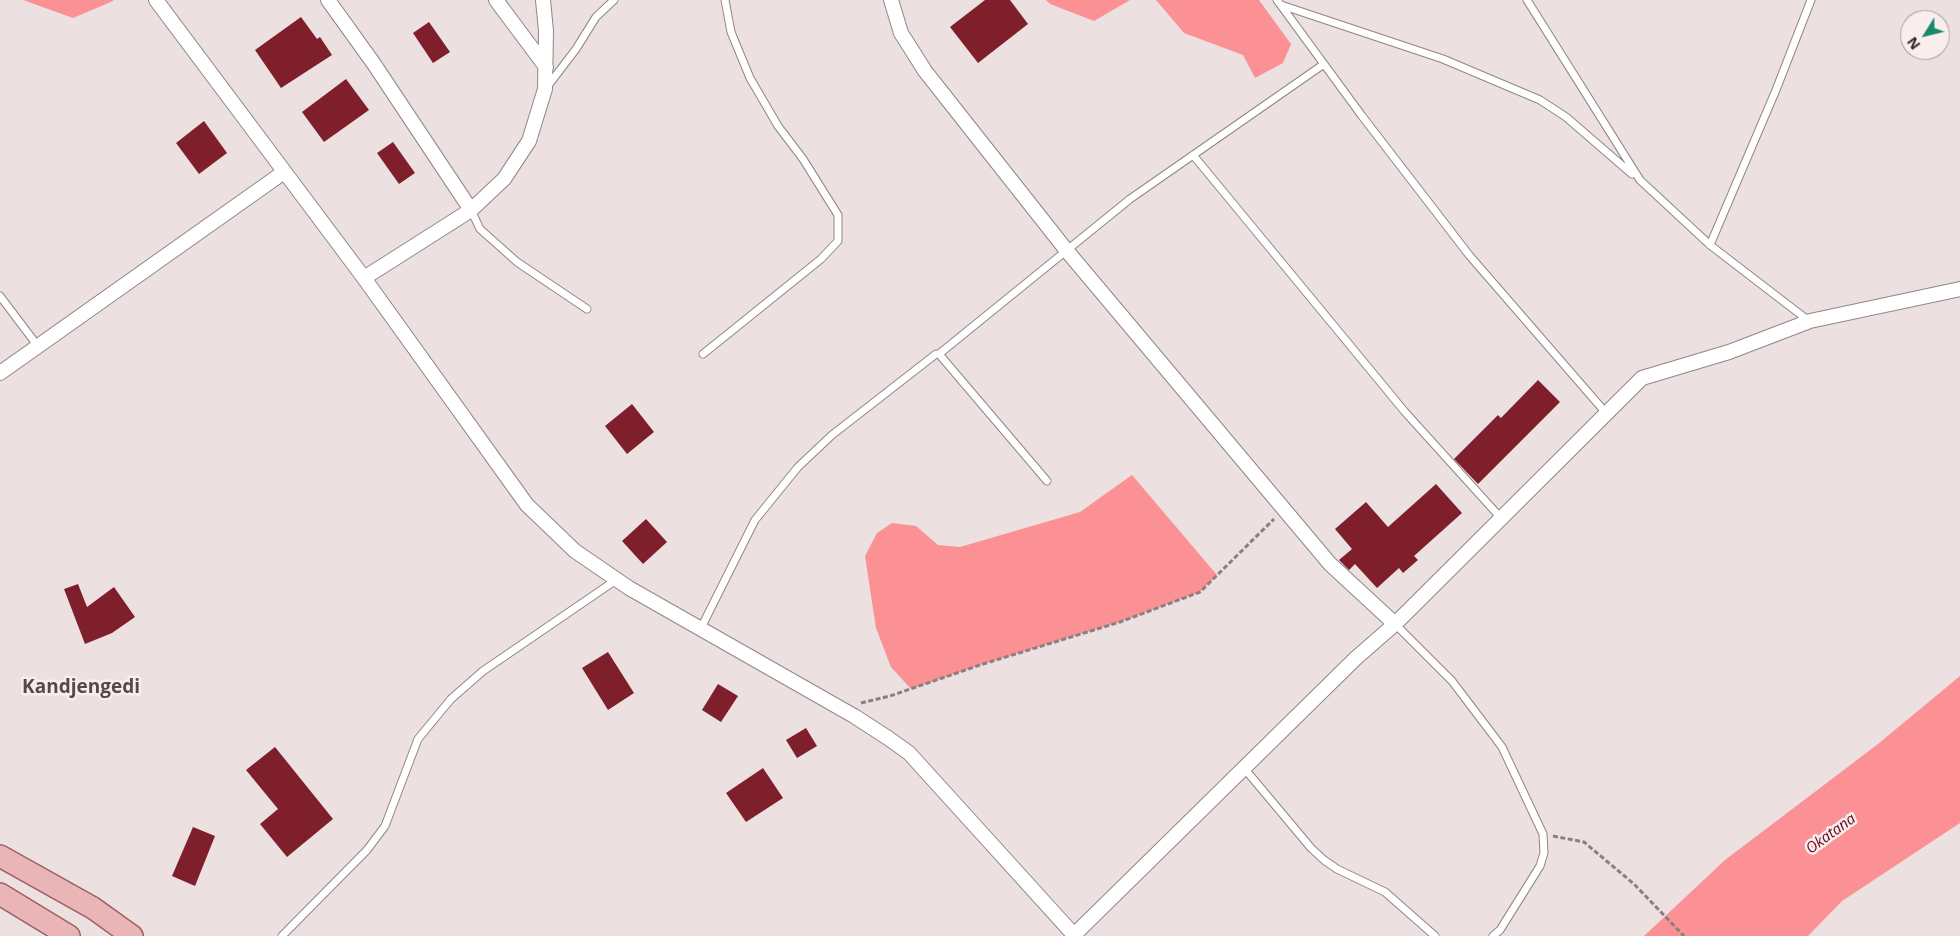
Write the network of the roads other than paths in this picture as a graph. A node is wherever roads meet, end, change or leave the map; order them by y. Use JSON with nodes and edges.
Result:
{"nodes":[{"id":1,"x":156,"y":0,"type":"edge"},
{"id":2,"x":328,"y":0,"type":"edge"},
{"id":3,"x":496,"y":0,"type":"edge"},
{"id":4,"x":543,"y":0,"type":"edge"},
{"id":5,"x":614,"y":0,"type":"edge"},
{"id":6,"x":725,"y":0,"type":"edge"},
{"id":7,"x":891,"y":0,"type":"edge"},
{"id":8,"x":1527,"y":0,"type":"edge"},
{"id":9,"x":1811,"y":0,"type":"edge"},
{"id":10,"x":1279,"y":3,"type":"edge"},
{"id":11,"x":1324,"y":64,"type":"junction"},
{"id":12,"x":546,"y":67,"type":"junction"},
{"id":13,"x":545,"y":89,"type":"junction"},
{"id":14,"x":1193,"y":155,"type":"junction"},
{"id":15,"x":284,"y":172,"type":"junction"},
{"id":16,"x":1640,"y":180,"type":"junction"},
{"id":17,"x":470,"y":210,"type":"junction"},
{"id":18,"x":1710,"y":245,"type":"junction"},
{"id":19,"x":1068,"y":251,"type":"junction"},
{"id":20,"x":364,"y":278,"type":"junction"},
{"id":21,"x":1960,"y":289,"type":"edge"},
{"id":22,"x":0,"y":296,"type":"edge"},
{"id":23,"x":587,"y":308,"type":"dead end"},
{"id":24,"x":1810,"y":321,"type":"junction"},
{"id":25,"x":37,"y":344,"type":"junction"},
{"id":26,"x":703,"y":354,"type":"dead end"},
{"id":27,"x":939,"y":354,"type":"junction"},
{"id":28,"x":0,"y":373,"type":"edge"},
{"id":29,"x":1606,"y":413,"type":"junction"},
{"id":30,"x":1047,"y":481,"type":"dead end"},
{"id":31,"x":1500,"y":517,"type":"junction"},
{"id":32,"x":616,"y":580,"type":"junction"},
{"id":33,"x":1394,"y":624,"type":"junction"},
{"id":34,"x":700,"y":630,"type":"junction"},
{"id":35,"x":1244,"y":768,"type":"junction"},
{"id":36,"x":0,"y":856,"type":"edge"},
{"id":37,"x":0,"y":894,"type":"edge"},
{"id":38,"x":69,"y":936,"type":"edge"},
{"id":39,"x":132,"y":936,"type":"edge"},
{"id":40,"x":282,"y":936,"type":"edge"},
{"id":41,"x":1073,"y":936,"type":"edge"},
{"id":42,"x":1435,"y":936,"type":"edge"},
{"id":43,"x":1493,"y":936,"type":"edge"}],
"edges":[{"from":1,"to":15,"type":"street"},
{"from":2,"to":17,"type":"street"},
{"from":3,"to":12,"type":"street"},
{"from":4,"to":12,"type":"street"},
{"from":5,"to":13,"type":"lane"},
{"from":6,"to":26,"type":"lane"},
{"from":7,"to":19,"type":"street"},
{"from":8,"to":16,"type":"lane"},
{"from":9,"to":18,"type":"lane"},
{"from":10,"to":11,"type":"lane"},
{"from":10,"to":16,"type":"lane"},
{"from":11,"to":14,"type":"lane"},
{"from":11,"to":29,"type":"lane"},
{"from":12,"to":13,"type":"street"},
{"from":13,"to":17,"type":"street"},
{"from":14,"to":19,"type":"lane"},
{"from":14,"to":31,"type":"lane"},
{"from":15,"to":20,"type":"street"},
{"from":15,"to":25,"type":"street"},
{"from":16,"to":18,"type":"lane"},
{"from":17,"to":20,"type":"street"},
{"from":17,"to":23,"type":"lane"},
{"from":18,"to":24,"type":"lane"},
{"from":19,"to":27,"type":"lane"},
{"from":19,"to":33,"type":"street"},
{"from":20,"to":32,"type":"street"},
{"from":21,"to":24,"type":"street"},
{"from":22,"to":25,"type":"lane"},
{"from":24,"to":29,"type":"street"},
{"from":25,"to":28,"type":"street"},
{"from":27,"to":30,"type":"lane"},
{"from":27,"to":34,"type":"lane"},
{"from":29,"to":31,"type":"street"},
{"from":31,"to":33,"type":"street"},
{"from":32,"to":34,"type":"street"},
{"from":32,"to":40,"type":"lane"},
{"from":33,"to":35,"type":"street"},
{"from":33,"to":43,"type":"lane"},
{"from":34,"to":41,"type":"street"},
{"from":35,"to":41,"type":"street"},
{"from":35,"to":42,"type":"lane"},
{"from":36,"to":39,"type":"main road"},
{"from":37,"to":38,"type":"main road"}]}
